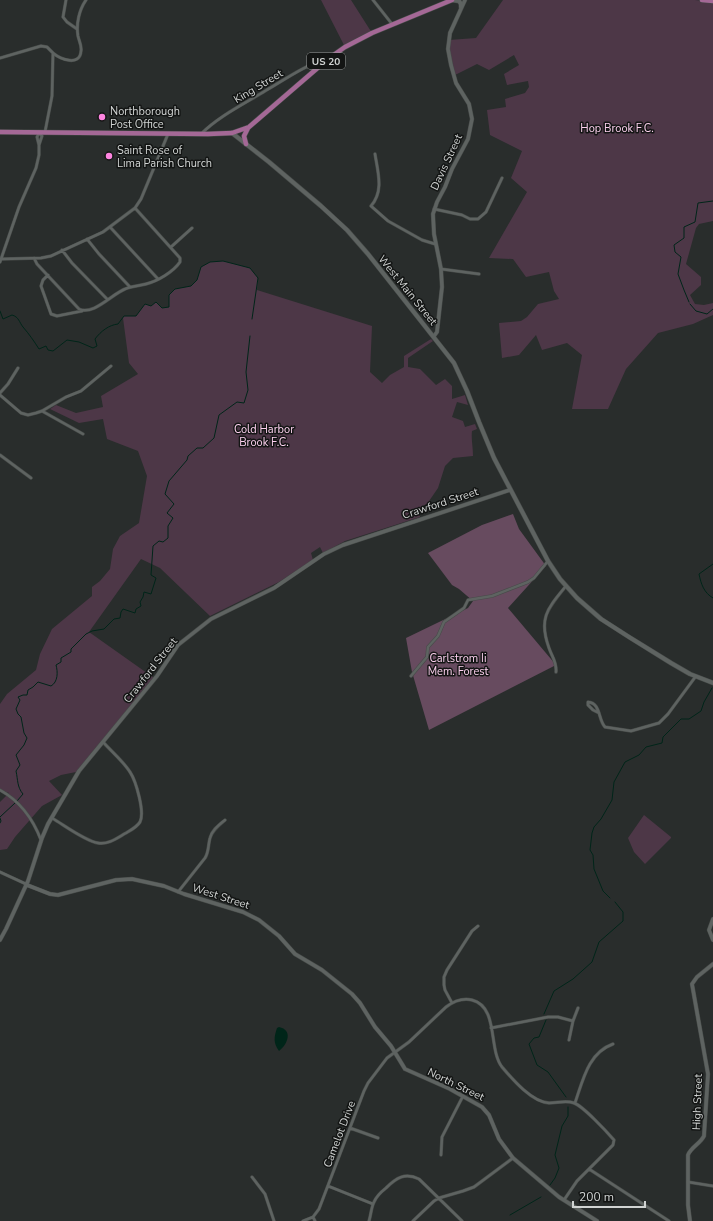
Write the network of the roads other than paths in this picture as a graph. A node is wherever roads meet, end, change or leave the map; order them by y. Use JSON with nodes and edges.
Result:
{"nodes":[{"id":1,"x":66,"y":0,"type":"edge"},
{"id":2,"x":86,"y":0,"type":"edge"},
{"id":3,"x":373,"y":0,"type":"edge"},
{"id":4,"x":452,"y":0,"type":"edge"},
{"id":5,"x":465,"y":0,"type":"edge"},
{"id":6,"x":702,"y":0,"type":"edge"},
{"id":7,"x":713,"y":1,"type":"edge"},
{"id":8,"x":461,"y":7,"type":"junction"},
{"id":9,"x":392,"y":24,"type":"junction"},
{"id":10,"x":77,"y":29,"type":"junction"},
{"id":11,"x":53,"y":54,"type":"junction"},
{"id":12,"x":0,"y":58,"type":"edge"},
{"id":13,"x":328,"y":60,"type":"junction"},
{"id":14,"x":249,"y":127,"type":"junction"},
{"id":15,"x":0,"y":132,"type":"edge"},
{"id":16,"x":39,"y":132,"type":"junction"},
{"id":17,"x":46,"y":132,"type":"junction"},
{"id":18,"x":169,"y":133,"type":"junction"},
{"id":19,"x":232,"y":133,"type":"junction"},
{"id":20,"x":201,"y":134,"type":"junction"},
{"id":21,"x":246,"y":144,"type":"junction"},
{"id":22,"x":375,"y":154,"type":"dead end"},
{"id":23,"x":502,"y":178,"type":"dead end"},
{"id":24,"x":135,"y":208,"type":"junction"},
{"id":25,"x":434,"y":209,"type":"junction"},
{"id":26,"x":110,"y":227,"type":"junction"},
{"id":27,"x":192,"y":228,"type":"dead end"},
{"id":28,"x":87,"y":239,"type":"junction"},
{"id":29,"x":435,"y":244,"type":"junction"},
{"id":30,"x":170,"y":247,"type":"junction"},
{"id":31,"x":62,"y":250,"type":"junction"},
{"id":32,"x":34,"y":258,"type":"junction"},
{"id":33,"x":2,"y":259,"type":"junction"},
{"id":34,"x":0,"y":262,"type":"edge"},
{"id":35,"x":441,"y":269,"type":"junction"},
{"id":36,"x":479,"y":274,"type":"dead end"},
{"id":37,"x":48,"y":275,"type":"junction"},
{"id":38,"x":158,"y":279,"type":"junction"},
{"id":39,"x":130,"y":287,"type":"junction"},
{"id":40,"x":107,"y":299,"type":"junction"},
{"id":41,"x":82,"y":311,"type":"junction"},
{"id":42,"x":434,"y":336,"type":"junction"},
{"id":43,"x":111,"y":366,"type":"dead end"},
{"id":44,"x":18,"y":368,"type":"dead end"},
{"id":45,"x":0,"y":394,"type":"edge"},
{"id":46,"x":42,"y":411,"type":"junction"},
{"id":47,"x":83,"y":434,"type":"dead end"},
{"id":48,"x":0,"y":455,"type":"edge"},
{"id":49,"x":31,"y":478,"type":"dead end"},
{"id":50,"x":510,"y":490,"type":"junction"},
{"id":51,"x":548,"y":561,"type":"junction"},
{"id":52,"x":566,"y":586,"type":"junction"},
{"id":53,"x":556,"y":672,"type":"dead end"},
{"id":54,"x":411,"y":676,"type":"dead end"},
{"id":55,"x":696,"y":676,"type":"junction"},
{"id":56,"x":713,"y":683,"type":"edge"},
{"id":57,"x":598,"y":713,"type":"junction"},
{"id":58,"x":102,"y":742,"type":"junction"},
{"id":59,"x":0,"y":790,"type":"edge"},
{"id":60,"x":52,"y":818,"type":"junction"},
{"id":61,"x":226,"y":820,"type":"dead end"},
{"id":62,"x":41,"y":840,"type":"junction"},
{"id":63,"x":0,"y":872,"type":"edge"},
{"id":64,"x":27,"y":884,"type":"junction"},
{"id":65,"x":178,"y":892,"type":"junction"},
{"id":66,"x":713,"y":919,"type":"edge"},
{"id":67,"x":478,"y":926,"type":"dead end"},
{"id":68,"x":0,"y":940,"type":"edge"},
{"id":69,"x":713,"y":940,"type":"edge"},
{"id":70,"x":713,"y":964,"type":"edge"},
{"id":71,"x":452,"y":1003,"type":"junction"},
{"id":72,"x":578,"y":1008,"type":"dead end"},
{"id":73,"x":573,"y":1021,"type":"junction"},
{"id":74,"x":491,"y":1028,"type":"junction"},
{"id":75,"x":569,"y":1040,"type":"dead end"},
{"id":76,"x":613,"y":1044,"type":"dead end"},
{"id":77,"x":391,"y":1046,"type":"joint"},
{"id":78,"x":394,"y":1052,"type":"junction"},
{"id":79,"x":463,"y":1096,"type":"junction"},
{"id":80,"x":575,"y":1103,"type":"junction"},
{"id":81,"x":350,"y":1128,"type":"junction"},
{"id":82,"x":378,"y":1138,"type":"dead end"},
{"id":83,"x":441,"y":1154,"type":"dead end"},
{"id":84,"x":513,"y":1158,"type":"junction"},
{"id":85,"x":588,"y":1169,"type":"junction"},
{"id":86,"x":252,"y":1177,"type":"dead end"},
{"id":87,"x":687,"y":1182,"type":"junction"},
{"id":88,"x":328,"y":1186,"type":"junction"},
{"id":89,"x":713,"y":1186,"type":"edge"},
{"id":90,"x":439,"y":1198,"type":"junction"},
{"id":91,"x":564,"y":1200,"type":"junction"},
{"id":92,"x":373,"y":1204,"type":"junction"},
{"id":93,"x":313,"y":1217,"type":"junction"},
{"id":94,"x":274,"y":1221,"type":"edge"},
{"id":95,"x":303,"y":1221,"type":"edge"},
{"id":96,"x":316,"y":1221,"type":"edge"},
{"id":97,"x":370,"y":1221,"type":"edge"},
{"id":98,"x":413,"y":1221,"type":"edge"},
{"id":99,"x":462,"y":1221,"type":"edge"},
{"id":100,"x":596,"y":1221,"type":"edge"},
{"id":101,"x":669,"y":1221,"type":"edge"},
{"id":102,"x":690,"y":1221,"type":"edge"}],
"edges":[{"from":1,"to":10,"type":"street"},
{"from":2,"to":10,"type":"street"},
{"from":3,"to":9,"type":"street"},
{"from":4,"to":8,"type":"main road"},
{"from":4,"to":9,"type":"main road","number":"US 20"},
{"from":5,"to":8,"type":"street","name":"Davis Street"},
{"from":6,"to":7,"type":"main road"},
{"from":8,"to":25,"type":"street","name":"Davis Street"},
{"from":9,"to":13,"type":"main road","number":"US 20"},
{"from":10,"to":11,"type":"street"},
{"from":11,"to":12,"type":"street"},
{"from":11,"to":17,"type":"street"},
{"from":13,"to":14,"type":"main road","number":"US 20"},
{"from":13,"to":20,"type":"street","name":"King Street"},
{"from":14,"to":19,"type":"main road","number":"US 20"},
{"from":14,"to":21,"type":"main road"},
{"from":15,"to":16,"type":"main road","number":"US 20"},
{"from":16,"to":17,"type":"main road","number":"US 20"},
{"from":16,"to":33,"type":"street"},
{"from":17,"to":18,"type":"main road","number":"US 20"},
{"from":18,"to":20,"type":"main road","number":"US 20"},
{"from":18,"to":24,"type":"street"},
{"from":19,"to":20,"type":"main road","number":"US 20"},
{"from":19,"to":21,"type":"main road","name":"West Main Street"},
{"from":21,"to":42,"type":"main road","name":"West Main Street"},
{"from":22,"to":29,"type":"street"},
{"from":23,"to":25,"type":"street"},
{"from":24,"to":26,"type":"street"},
{"from":24,"to":30,"type":"street"},
{"from":25,"to":29,"type":"street","name":"Davis Street"},
{"from":26,"to":28,"type":"street"},
{"from":26,"to":38,"type":"street"},
{"from":27,"to":30,"type":"street"},
{"from":28,"to":31,"type":"street"},
{"from":28,"to":39,"type":"street"},
{"from":29,"to":35,"type":"street","name":"Davis Street"},
{"from":30,"to":38,"type":"street"},
{"from":31,"to":32,"type":"street"},
{"from":31,"to":40,"type":"street"},
{"from":32,"to":33,"type":"street"},
{"from":32,"to":37,"type":"street"},
{"from":33,"to":34,"type":"street"},
{"from":35,"to":36,"type":"street"},
{"from":35,"to":42,"type":"street","name":"Davis Street"},
{"from":37,"to":41,"type":"street"},
{"from":37,"to":41,"type":"street"},
{"from":38,"to":39,"type":"street"},
{"from":39,"to":40,"type":"street"},
{"from":40,"to":41,"type":"street"},
{"from":42,"to":50,"type":"main road","name":"West Main Street"},
{"from":43,"to":46,"type":"street"},
{"from":44,"to":45,"type":"street"},
{"from":45,"to":46,"type":"street"},
{"from":46,"to":47,"type":"street"},
{"from":48,"to":49,"type":"street"},
{"from":50,"to":51,"type":"main road","name":"West Main Street"},
{"from":50,"to":58,"type":"street","name":"Crawford Street"},
{"from":51,"to":52,"type":"main road","name":"West Main Street"},
{"from":51,"to":54,"type":"street"},
{"from":52,"to":53,"type":"street"},
{"from":52,"to":55,"type":"main road","name":"West Main Street"},
{"from":55,"to":56,"type":"main road","name":"West Main Street"},
{"from":55,"to":57,"type":"street"},
{"from":57,"to":57,"type":"street"},
{"from":58,"to":60,"type":"street","name":"Crawford Street"},
{"from":58,"to":60,"type":"street"},
{"from":59,"to":62,"type":"street"},
{"from":60,"to":62,"type":"street","name":"Crawford Street"},
{"from":61,"to":65,"type":"street"},
{"from":62,"to":64,"type":"street","name":"Crawford Street"},
{"from":63,"to":64,"type":"street","name":"West Street"},
{"from":64,"to":65,"type":"street","name":"West Street"},
{"from":64,"to":68,"type":"street","name":"Crawford Street"},
{"from":65,"to":77,"type":"street","name":"West Street"},
{"from":66,"to":69,"type":"street"},
{"from":67,"to":71,"type":"street"},
{"from":70,"to":87,"type":"street","name":"High Street"},
{"from":71,"to":74,"type":"street"},
{"from":71,"to":78,"type":"street","name":"Camelot Drive"},
{"from":72,"to":73,"type":"street"},
{"from":73,"to":74,"type":"street"},
{"from":73,"to":75,"type":"street"},
{"from":74,"to":80,"type":"street"},
{"from":76,"to":80,"type":"street"},
{"from":77,"to":78,"type":"street","name":"North Street"},
{"from":78,"to":79,"type":"street","name":"North Street"},
{"from":78,"to":81,"type":"street","name":"Camelot Drive"},
{"from":79,"to":83,"type":"street"},
{"from":79,"to":84,"type":"street","name":"North Street"},
{"from":80,"to":85,"type":"street"},
{"from":81,"to":82,"type":"street"},
{"from":81,"to":88,"type":"street","name":"Camelot Drive"},
{"from":84,"to":90,"type":"street"},
{"from":84,"to":91,"type":"street","name":"North Street"},
{"from":85,"to":91,"type":"street"},
{"from":85,"to":101,"type":"street"},
{"from":86,"to":94,"type":"street"},
{"from":87,"to":89,"type":"street"},
{"from":87,"to":102,"type":"street","name":"High Street"},
{"from":88,"to":92,"type":"street"},
{"from":88,"to":93,"type":"street","name":"Camelot Drive"},
{"from":90,"to":92,"type":"street"},
{"from":90,"to":98,"type":"street"},
{"from":90,"to":99,"type":"street"},
{"from":91,"to":100,"type":"street","name":"North Street"},
{"from":92,"to":97,"type":"street"},
{"from":93,"to":95,"type":"street"},
{"from":93,"to":96,"type":"street"}]}
